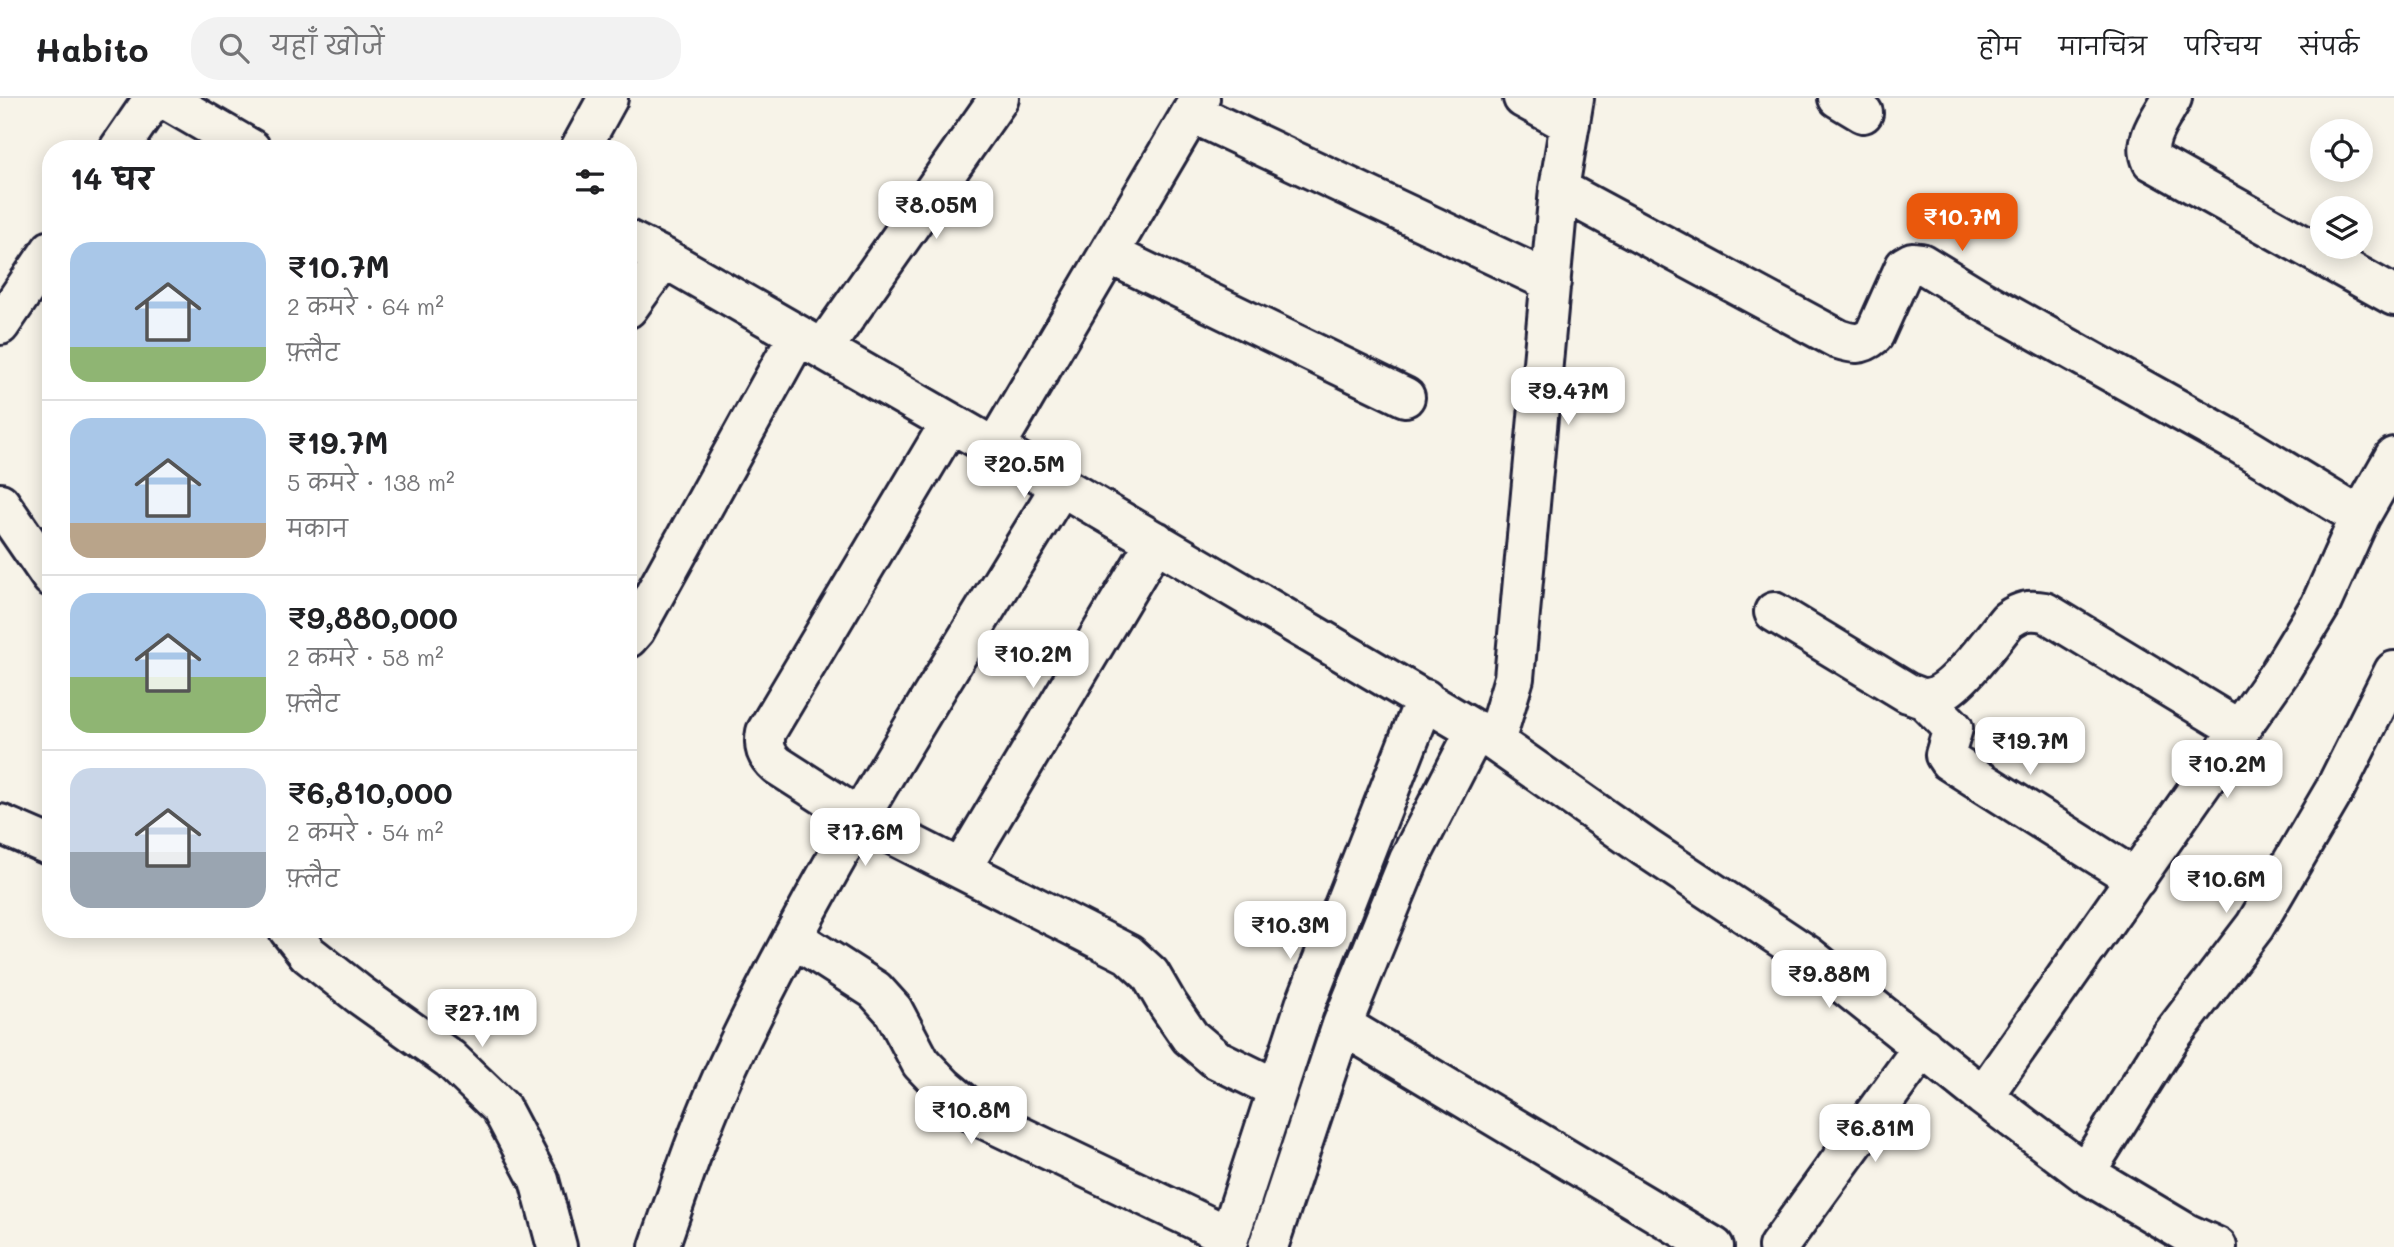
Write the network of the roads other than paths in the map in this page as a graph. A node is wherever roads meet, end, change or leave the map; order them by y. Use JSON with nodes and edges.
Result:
{"nodes":[{"id":1,"x":154,"y":98,"type":"edge"},
{"id":2,"x":163,"y":98,"type":"edge"},
{"id":3,"x":608,"y":98,"type":"edge"},
{"id":4,"x":999,"y":98,"type":"edge"},
{"id":5,"x":1523,"y":98,"type":"edge"},
{"id":6,"x":2172,"y":98,"type":"edge"},
{"id":7,"x":1196,"y":105,"type":"edge"},
{"id":8,"x":1572,"y":111,"type":"edge"},
{"id":9,"x":126,"y":140,"type":"edge"},
{"id":10,"x":235,"y":140,"type":"edge"},
{"id":11,"x":585,"y":140,"type":"edge"},
{"id":12,"x":1559,"y":190,"type":"junction"},
{"id":13,"x":637,"y":244,"type":"edge"},
{"id":14,"x":1109,"y":254,"type":"junction"},
{"id":15,"x":664,"y":258,"type":"junction"},
{"id":16,"x":42,"y":263,"type":"edge"},
{"id":17,"x":1551,"y":282,"type":"junction"},
{"id":18,"x":637,"y":296,"type":"edge"},
{"id":19,"x":2394,"y":296,"type":"edge"},
{"id":20,"x":0,"y":325,"type":"edge"},
{"id":21,"x":811,"y":342,"type":"junction"},
{"id":22,"x":1405,"y":397,"type":"dead end"},
{"id":23,"x":950,"y":423,"type":"junction"},
{"id":24,"x":995,"y":449,"type":"junction"},
{"id":25,"x":2394,"y":457,"type":"edge"},
{"id":26,"x":1061,"y":486,"type":"junction"},
{"id":27,"x":0,"y":503,"type":"edge"},
{"id":28,"x":2360,"y":517,"type":"junction"},
{"id":29,"x":1156,"y":541,"type":"junction"},
{"id":30,"x":42,"y":564,"type":"edge"},
{"id":31,"x":1774,"y":612,"type":"dead end"},
{"id":32,"x":637,"y":627,"type":"edge"},
{"id":33,"x":2394,"y":671,"type":"edge"},
{"id":34,"x":1923,"y":698,"type":"junction"},
{"id":35,"x":1461,"y":721,"type":"junction"},
{"id":36,"x":2240,"y":730,"type":"junction"},
{"id":37,"x":858,"y":817,"type":"junction"},
{"id":38,"x":0,"y":824,"type":"edge"},
{"id":39,"x":42,"y":842,"type":"edge"},
{"id":40,"x":961,"y":869,"type":"junction"},
{"id":41,"x":2136,"y":879,"type":"junction"},
{"id":42,"x":295,"y":938,"type":"edge"},
{"id":43,"x":794,"y":938,"type":"junction"},
{"id":44,"x":1342,"y":1025,"type":"junction"},
{"id":45,"x":1923,"y":1047,"type":"junction"},
{"id":46,"x":1277,"y":1088,"type":"junction"},
{"id":47,"x":1983,"y":1096,"type":"junction"},
{"id":48,"x":2085,"y":1173,"type":"junction"},
{"id":49,"x":1227,"y":1241,"type":"edge"},
{"id":50,"x":2193,"y":1242,"type":"edge"},
{"id":51,"x":557,"y":1247,"type":"edge"},
{"id":52,"x":659,"y":1247,"type":"edge"},
{"id":53,"x":1268,"y":1247,"type":"edge"},
{"id":54,"x":1714,"y":1247,"type":"edge"},
{"id":55,"x":1778,"y":1247,"type":"edge"}],
"edges":[{"from":1,"to":9,"type":"street"},
{"from":2,"to":10,"type":"street"},
{"from":3,"to":11,"type":"street"},
{"from":4,"to":21,"type":"street"},
{"from":5,"to":8,"type":"street"},
{"from":6,"to":19,"type":"street"},
{"from":7,"to":14,"type":"street"},
{"from":7,"to":17,"type":"street"},
{"from":8,"to":12,"type":"street"},
{"from":12,"to":17,"type":"street"},
{"from":12,"to":28,"type":"street"},
{"from":13,"to":15,"type":"street"},
{"from":14,"to":22,"type":"street"},
{"from":14,"to":24,"type":"street"},
{"from":15,"to":18,"type":"street"},
{"from":15,"to":21,"type":"street"},
{"from":16,"to":20,"type":"street"},
{"from":17,"to":35,"type":"street"},
{"from":21,"to":23,"type":"street"},
{"from":21,"to":32,"type":"street"},
{"from":23,"to":24,"type":"street"},
{"from":23,"to":37,"type":"street"},
{"from":24,"to":26,"type":"street"},
{"from":25,"to":28,"type":"street"},
{"from":26,"to":29,"type":"street"},
{"from":26,"to":37,"type":"street"},
{"from":27,"to":30,"type":"street"},
{"from":28,"to":36,"type":"street"},
{"from":29,"to":35,"type":"street"},
{"from":29,"to":40,"type":"street"},
{"from":31,"to":34,"type":"street"},
{"from":33,"to":48,"type":"street"},
{"from":34,"to":36,"type":"street"},
{"from":34,"to":41,"type":"street"},
{"from":35,"to":44,"type":"street"},
{"from":35,"to":45,"type":"street"},
{"from":35,"to":46,"type":"street"},
{"from":36,"to":41,"type":"street"},
{"from":37,"to":40,"type":"street"},
{"from":37,"to":43,"type":"street"},
{"from":38,"to":39,"type":"street"},
{"from":40,"to":46,"type":"street"},
{"from":41,"to":47,"type":"street"},
{"from":42,"to":51,"type":"street"},
{"from":43,"to":49,"type":"street"},
{"from":43,"to":52,"type":"street"},
{"from":44,"to":53,"type":"street"},
{"from":44,"to":54,"type":"street"},
{"from":45,"to":47,"type":"street"},
{"from":45,"to":55,"type":"street"},
{"from":46,"to":49,"type":"street"},
{"from":47,"to":48,"type":"street"},
{"from":48,"to":50,"type":"street"}]}
